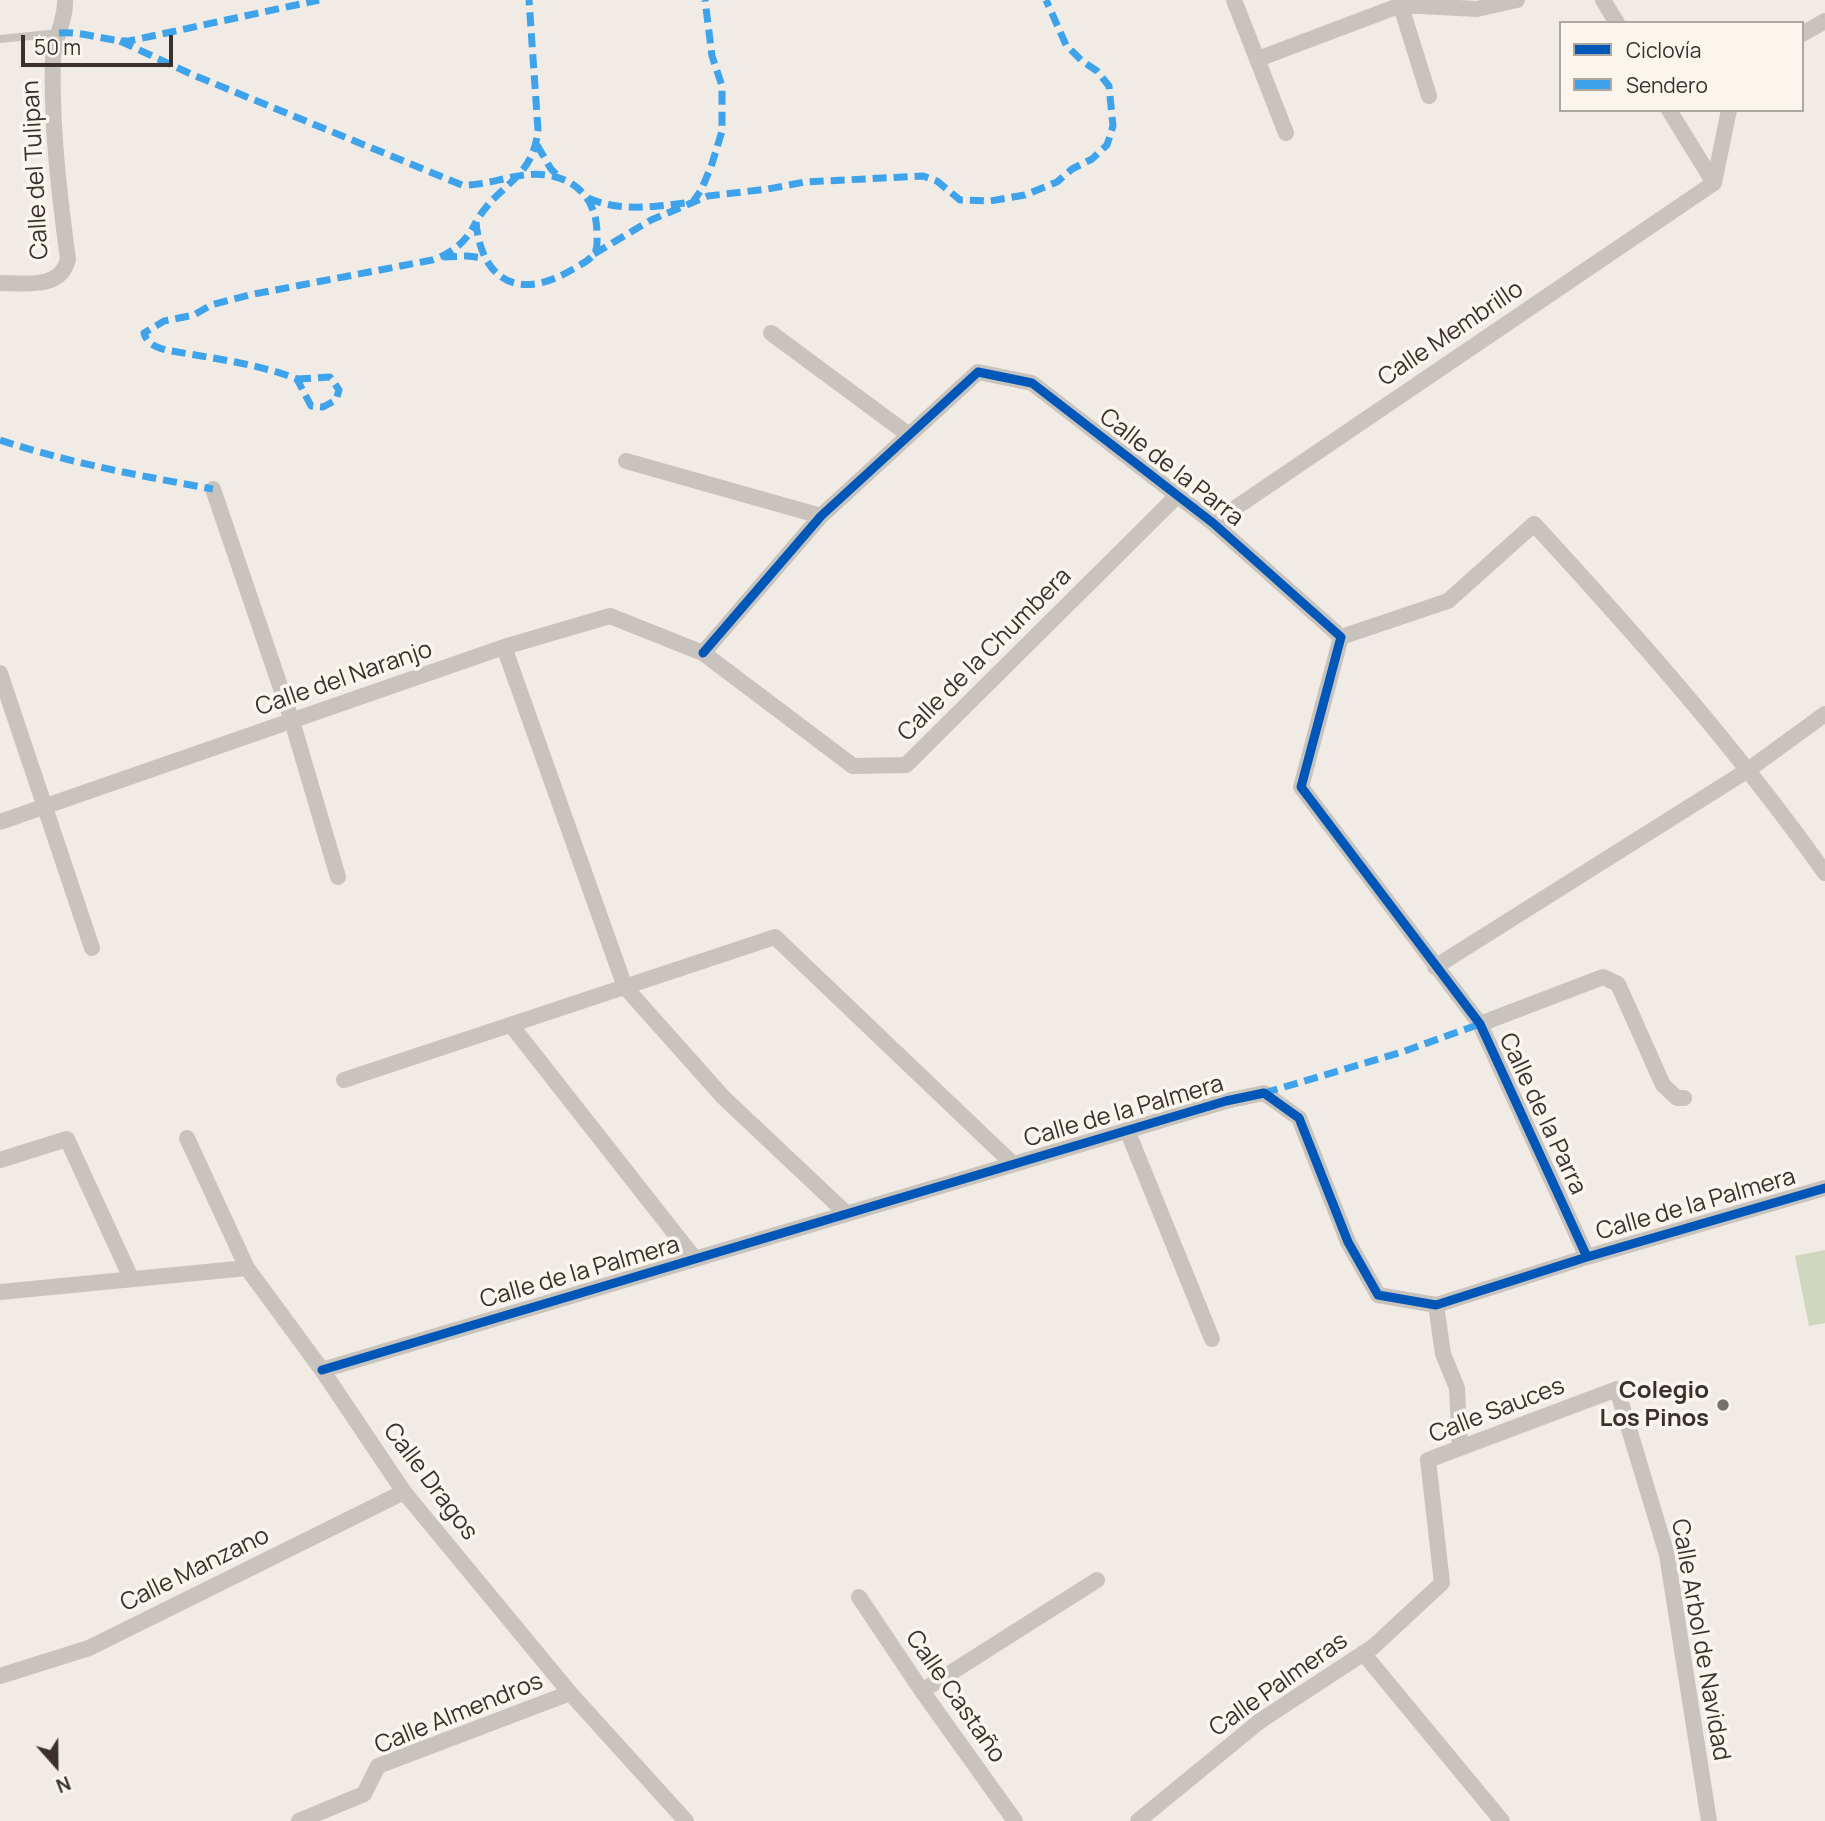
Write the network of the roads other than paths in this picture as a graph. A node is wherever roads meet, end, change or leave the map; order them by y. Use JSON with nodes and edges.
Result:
{"nodes":[{"id":1,"x":65,"y":0,"type":"edge"},
{"id":2,"x":1234,"y":0,"type":"edge"},
{"id":3,"x":1517,"y":0,"type":"edge"},
{"id":4,"x":1603,"y":0,"type":"edge"},
{"id":5,"x":1400,"y":3,"type":"edge"},
{"id":6,"x":1616,"y":21,"type":"edge"},
{"id":7,"x":1825,"y":21,"type":"edge"},
{"id":8,"x":59,"y":33,"type":"junction"},
{"id":9,"x":1804,"y":33,"type":"edge"},
{"id":10,"x":0,"y":39,"type":"edge"},
{"id":11,"x":1258,"y":59,"type":"junction"},
{"id":12,"x":1429,"y":96,"type":"dead end"},
{"id":13,"x":1670,"y":112,"type":"edge"},
{"id":14,"x":1729,"y":112,"type":"edge"},
{"id":15,"x":1286,"y":133,"type":"dead end"},
{"id":16,"x":1714,"y":183,"type":"junction"},
{"id":17,"x":0,"y":283,"type":"edge"},
{"id":18,"x":771,"y":333,"type":"dead end"},
{"id":19,"x":909,"y":435,"type":"junction"},
{"id":20,"x":626,"y":461,"type":"dead end"},
{"id":21,"x":213,"y":489,"type":"dead end"},
{"id":22,"x":1177,"y":496,"type":"junction"},
{"id":23,"x":821,"y":516,"type":"junction"},
{"id":24,"x":1213,"y":523,"type":"junction"},
{"id":25,"x":1341,"y":636,"type":"junction"},
{"id":26,"x":505,"y":647,"type":"junction"},
{"id":27,"x":703,"y":653,"type":"junction"},
{"id":28,"x":0,"y":673,"type":"edge"},
{"id":29,"x":1825,"y":714,"type":"edge"},
{"id":30,"x":292,"y":721,"type":"junction"},
{"id":31,"x":1748,"y":770,"type":"junction"},
{"id":32,"x":44,"y":807,"type":"junction"},
{"id":33,"x":0,"y":822,"type":"edge"},
{"id":34,"x":1825,"y":873,"type":"edge"},
{"id":35,"x":338,"y":877,"type":"dead end"},
{"id":36,"x":92,"y":948,"type":"dead end"},
{"id":37,"x":1435,"y":967,"type":"junction"},
{"id":38,"x":625,"y":987,"type":"junction"},
{"id":39,"x":1480,"y":1024,"type":"junction"},
{"id":40,"x":511,"y":1025,"type":"junction"},
{"id":41,"x":344,"y":1080,"type":"dead end"},
{"id":42,"x":1684,"y":1098,"type":"dead end"},
{"id":43,"x":1127,"y":1130,"type":"junction"},
{"id":44,"x":187,"y":1138,"type":"dead end"},
{"id":45,"x":0,"y":1160,"type":"edge"},
{"id":46,"x":1013,"y":1164,"type":"junction"},
{"id":47,"x":1825,"y":1188,"type":"edge"},
{"id":48,"x":847,"y":1214,"type":"junction"},
{"id":49,"x":1587,"y":1257,"type":"junction"},
{"id":50,"x":695,"y":1259,"type":"junction"},
{"id":51,"x":247,"y":1268,"type":"junction"},
{"id":52,"x":131,"y":1278,"type":"junction"},
{"id":53,"x":0,"y":1292,"type":"edge"},
{"id":54,"x":1436,"y":1305,"type":"junction"},
{"id":55,"x":1212,"y":1339,"type":"dead end"},
{"id":56,"x":322,"y":1370,"type":"junction"},
{"id":57,"x":1617,"y":1389,"type":"joint"},
{"id":58,"x":1460,"y":1448,"type":"junction"},
{"id":59,"x":404,"y":1492,"type":"junction"},
{"id":60,"x":1097,"y":1580,"type":"dead end"},
{"id":61,"x":1442,"y":1583,"type":"joint"},
{"id":62,"x":859,"y":1597,"type":"dead end"},
{"id":63,"x":1363,"y":1653,"type":"junction"},
{"id":64,"x":0,"y":1676,"type":"edge"},
{"id":65,"x":922,"y":1691,"type":"junction"},
{"id":66,"x":570,"y":1693,"type":"junction"},
{"id":67,"x":299,"y":1821,"type":"edge"},
{"id":68,"x":686,"y":1821,"type":"edge"},
{"id":69,"x":1015,"y":1821,"type":"edge"},
{"id":70,"x":1138,"y":1821,"type":"edge"},
{"id":71,"x":1502,"y":1821,"type":"edge"},
{"id":72,"x":1710,"y":1821,"type":"edge"}],
"edges":[{"from":1,"to":8,"type":"street","name":"Calle del Tulipan"},
{"from":2,"to":11,"type":"street"},
{"from":3,"to":5,"type":"street"},
{"from":4,"to":6,"type":"street"},
{"from":5,"to":11,"type":"street"},
{"from":5,"to":12,"type":"street"},
{"from":7,"to":9,"type":"street"},
{"from":8,"to":10,"type":"lane"},
{"from":8,"to":17,"type":"street","name":"Calle del Tulipan"},
{"from":11,"to":15,"type":"street"},
{"from":13,"to":16,"type":"street"},
{"from":14,"to":16,"type":"street"},
{"from":16,"to":24,"type":"street","name":"Calle Membrillo"},
{"from":18,"to":19,"type":"street"},
{"from":19,"to":22,"type":"street","name":"Calle de la Parra"},
{"from":19,"to":23,"type":"street","name":"Calle de la Parra"},
{"from":20,"to":23,"type":"street"},
{"from":21,"to":30,"type":"street"},
{"from":22,"to":24,"type":"street","name":"Calle de la Parra"},
{"from":22,"to":27,"type":"street","name":"Calle de la Chumbera"},
{"from":23,"to":27,"type":"street","name":"Calle de la Parra"},
{"from":24,"to":25,"type":"street","name":"Calle de la Parra"},
{"from":25,"to":31,"type":"street"},
{"from":25,"to":37,"type":"street","name":"Calle de la Parra"},
{"from":26,"to":27,"type":"street","name":"Calle del Naranjo"},
{"from":26,"to":30,"type":"street","name":"Calle del Naranjo"},
{"from":26,"to":38,"type":"street"},
{"from":28,"to":32,"type":"street"},
{"from":29,"to":31,"type":"street"},
{"from":30,"to":32,"type":"street","name":"Calle del Naranjo"},
{"from":30,"to":35,"type":"street"},
{"from":31,"to":34,"type":"street"},
{"from":31,"to":37,"type":"street"},
{"from":32,"to":33,"type":"street","name":"Calle del Naranjo"},
{"from":32,"to":36,"type":"street"},
{"from":37,"to":39,"type":"street","name":"Calle de la Parra"},
{"from":38,"to":40,"type":"street","name":"Calle de la Palmera"},
{"from":38,"to":46,"type":"street","name":"Calle de la Palmera"},
{"from":38,"to":48,"type":"street"},
{"from":39,"to":42,"type":"street"},
{"from":39,"to":49,"type":"street","name":"Calle de la Parra"},
{"from":40,"to":41,"type":"street","name":"Calle de la Palmera"},
{"from":40,"to":50,"type":"street","name":"Calle de la Palmera"},
{"from":43,"to":46,"type":"street","name":"Calle de la Palmera"},
{"from":43,"to":54,"type":"street","name":"Calle de la Palmera"},
{"from":43,"to":55,"type":"street"},
{"from":44,"to":51,"type":"street","name":"Calle Dragos"},
{"from":45,"to":52,"type":"street"},
{"from":46,"to":48,"type":"street","name":"Calle de la Palmera"},
{"from":47,"to":49,"type":"street","name":"Calle de la Palmera"},
{"from":48,"to":50,"type":"street","name":"Calle de la Palmera"},
{"from":49,"to":54,"type":"street","name":"Calle de la Palmera"},
{"from":50,"to":56,"type":"street","name":"Calle de la Palmera"},
{"from":51,"to":52,"type":"street"},
{"from":51,"to":56,"type":"street","name":"Calle Dragos"},
{"from":52,"to":53,"type":"street"},
{"from":54,"to":58,"type":"street"},
{"from":56,"to":59,"type":"street","name":"Calle Dragos"},
{"from":57,"to":58,"type":"street","name":"Calle Sauces"},
{"from":57,"to":72,"type":"street","name":"Calle Arbol de Navidad"},
{"from":58,"to":61,"type":"street","name":"Calle Sauces"},
{"from":59,"to":64,"type":"street","name":"Calle Manzano"},
{"from":59,"to":66,"type":"street","name":"Calle Dragos"},
{"from":60,"to":65,"type":"street"},
{"from":61,"to":63,"type":"street","name":"Calle Palmeras"},
{"from":62,"to":65,"type":"street","name":"Calle Castaño"},
{"from":63,"to":70,"type":"street","name":"Calle Palmeras"},
{"from":63,"to":71,"type":"street"},
{"from":65,"to":69,"type":"street","name":"Calle Castaño"},
{"from":66,"to":67,"type":"street","name":"Calle Almendros"},
{"from":66,"to":68,"type":"street","name":"Calle Dragos"}]}
